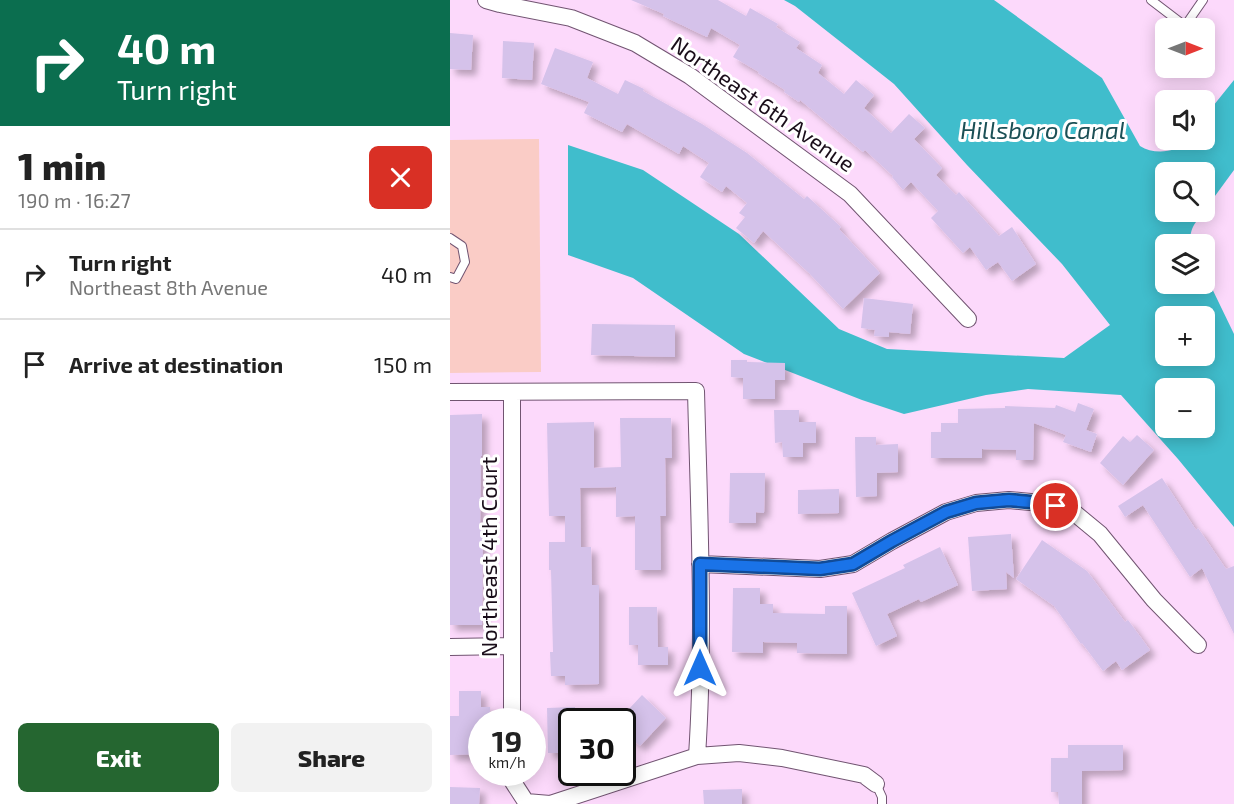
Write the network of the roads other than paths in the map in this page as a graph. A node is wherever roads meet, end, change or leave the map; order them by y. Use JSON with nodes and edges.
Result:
{"nodes":[{"id":1,"x":486,"y":0,"type":"edge"},
{"id":2,"x":1151,"y":0,"type":"edge"},
{"id":3,"x":1203,"y":0,"type":"edge"},
{"id":4,"x":450,"y":238,"type":"edge"},
{"id":5,"x":450,"y":277,"type":"edge"},
{"id":6,"x":968,"y":319,"type":"dead end"},
{"id":7,"x":450,"y":392,"type":"edge"},
{"id":8,"x":512,"y":392,"type":"junction"},
{"id":9,"x":700,"y":564,"type":"junction"},
{"id":10,"x":512,"y":645,"type":"junction"},
{"id":11,"x":1198,"y":645,"type":"dead end"},
{"id":12,"x":450,"y":647,"type":"edge"},
{"id":13,"x":512,"y":708,"type":"edge"},
{"id":14,"x":697,"y":756,"type":"junction"},
{"id":15,"x":876,"y":784,"type":"joint"},
{"id":16,"x":516,"y":786,"type":"edge"},
{"id":17,"x":882,"y":804,"type":"edge"}],
"edges":[{"from":1,"to":6,"type":"street","name":"Northeast 6th Avenue"},
{"from":2,"to":3,"type":"lane"},
{"from":4,"to":5,"type":"lane"},
{"from":7,"to":8,"type":"street"},
{"from":8,"to":9,"type":"street"},
{"from":8,"to":10,"type":"street","name":"Northeast 4th Court"},
{"from":9,"to":11,"type":"street"},
{"from":9,"to":14,"type":"street"},
{"from":10,"to":12,"type":"street"},
{"from":10,"to":13,"type":"street","name":"Northeast 4th Court"},
{"from":14,"to":15,"type":"street"},
{"from":14,"to":16,"type":"street"},
{"from":15,"to":17,"type":"lane"}]}
